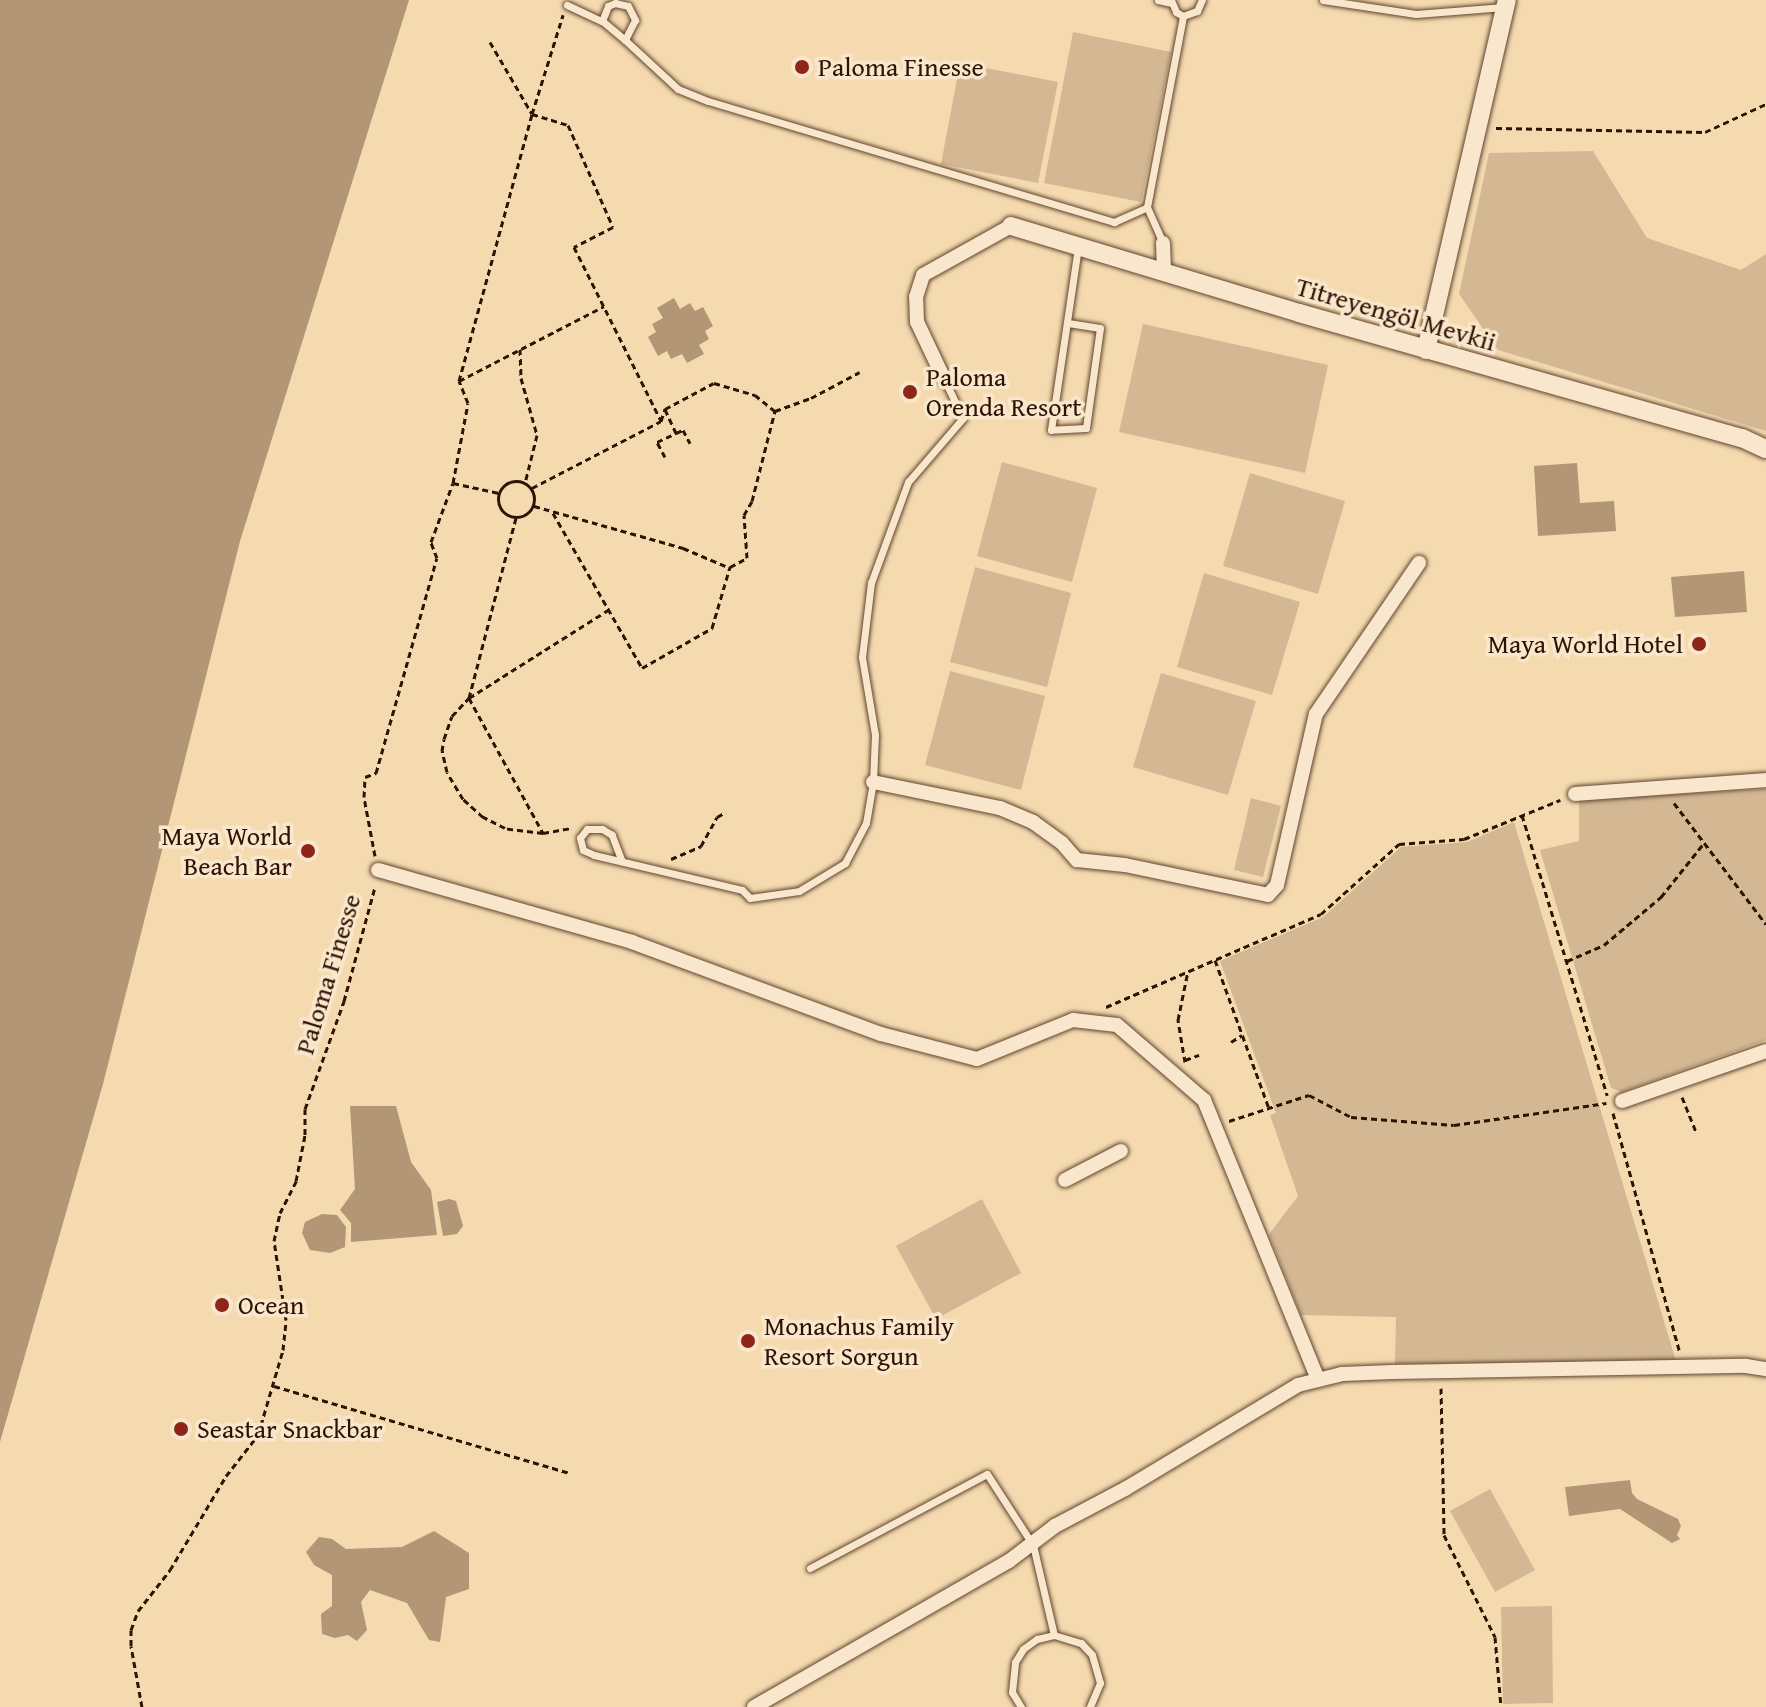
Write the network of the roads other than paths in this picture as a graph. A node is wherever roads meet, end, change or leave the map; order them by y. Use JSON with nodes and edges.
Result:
{"nodes":[{"id":1,"x":1158,"y":0,"type":"edge"},
{"id":2,"x":1202,"y":0,"type":"edge"},
{"id":3,"x":1323,"y":0,"type":"edge"},
{"id":4,"x":1171,"y":1,"type":"edge"},
{"id":5,"x":1506,"y":3,"type":"edge"},
{"id":6,"x":567,"y":5,"type":"road end"},
{"id":7,"x":1183,"y":16,"type":"junction"},
{"id":8,"x":602,"y":21,"type":"junction"},
{"id":9,"x":625,"y":40,"type":"junction"},
{"id":10,"x":1147,"y":207,"type":"junction"},
{"id":11,"x":1011,"y":226,"type":"joint"},
{"id":12,"x":1163,"y":243,"type":"joint"},
{"id":13,"x":1079,"y":246,"type":"junction"},
{"id":14,"x":1164,"y":273,"type":"junction"},
{"id":15,"x":1068,"y":323,"type":"junction"},
{"id":16,"x":1426,"y":350,"type":"junction"},
{"id":17,"x":944,"y":379,"type":"joint"},
{"id":18,"x":1766,"y":449,"type":"edge"},
{"id":19,"x":1419,"y":563,"type":"dead end"},
{"id":20,"x":1766,"y":780,"type":"edge"},
{"id":21,"x":873,"y":782,"type":"junction"},
{"id":22,"x":1575,"y":794,"type":"road end"},
{"id":23,"x":621,"y":859,"type":"junction"},
{"id":24,"x":378,"y":870,"type":"road end"},
{"id":25,"x":1766,"y":1051,"type":"edge"},
{"id":26,"x":1616,"y":1102,"type":"road end"},
{"id":27,"x":1121,"y":1151,"type":"dead end"},
{"id":28,"x":1065,"y":1180,"type":"dead end"},
{"id":29,"x":1766,"y":1369,"type":"edge"},
{"id":30,"x":1318,"y":1380,"type":"junction"},
{"id":31,"x":1033,"y":1545,"type":"junction"},
{"id":32,"x":810,"y":1568,"type":"dead end"},
{"id":33,"x":1054,"y":1635,"type":"junction"},
{"id":34,"x":754,"y":1707,"type":"edge"},
{"id":35,"x":1021,"y":1707,"type":"edge"},
{"id":36,"x":1090,"y":1707,"type":"edge"}],
"edges":[{"from":1,"to":4,"type":"lane"},
{"from":2,"to":7,"type":"lane"},
{"from":3,"to":5,"type":"lane"},
{"from":4,"to":7,"type":"lane"},
{"from":5,"to":16,"type":"street"},
{"from":6,"to":8,"type":"lane"},
{"from":7,"to":10,"type":"lane"},
{"from":8,"to":9,"type":"lane"},
{"from":8,"to":9,"type":"lane"},
{"from":9,"to":10,"type":"lane"},
{"from":10,"to":12,"type":"lane"},
{"from":11,"to":13,"type":"street","name":"Titreyengöl Mevkii"},
{"from":11,"to":17,"type":"street"},
{"from":12,"to":14,"type":"street"},
{"from":13,"to":14,"type":"street","name":"Titreyengöl Mevkii"},
{"from":13,"to":15,"type":"lane"},
{"from":14,"to":16,"type":"street","name":"Titreyengöl Mevkii"},
{"from":15,"to":15,"type":"lane"},
{"from":16,"to":18,"type":"street","name":"Titreyengöl Mevkii"},
{"from":17,"to":21,"type":"lane"},
{"from":19,"to":21,"type":"street"},
{"from":20,"to":22,"type":"street"},
{"from":21,"to":23,"type":"lane"},
{"from":23,"to":23,"type":"lane"},
{"from":24,"to":30,"type":"street"},
{"from":25,"to":26,"type":"street"},
{"from":27,"to":28,"type":"street"},
{"from":29,"to":30,"type":"street"},
{"from":30,"to":31,"type":"street"},
{"from":31,"to":32,"type":"lane"},
{"from":31,"to":33,"type":"lane"},
{"from":31,"to":34,"type":"street"},
{"from":33,"to":35,"type":"lane"},
{"from":33,"to":36,"type":"lane"}]}
